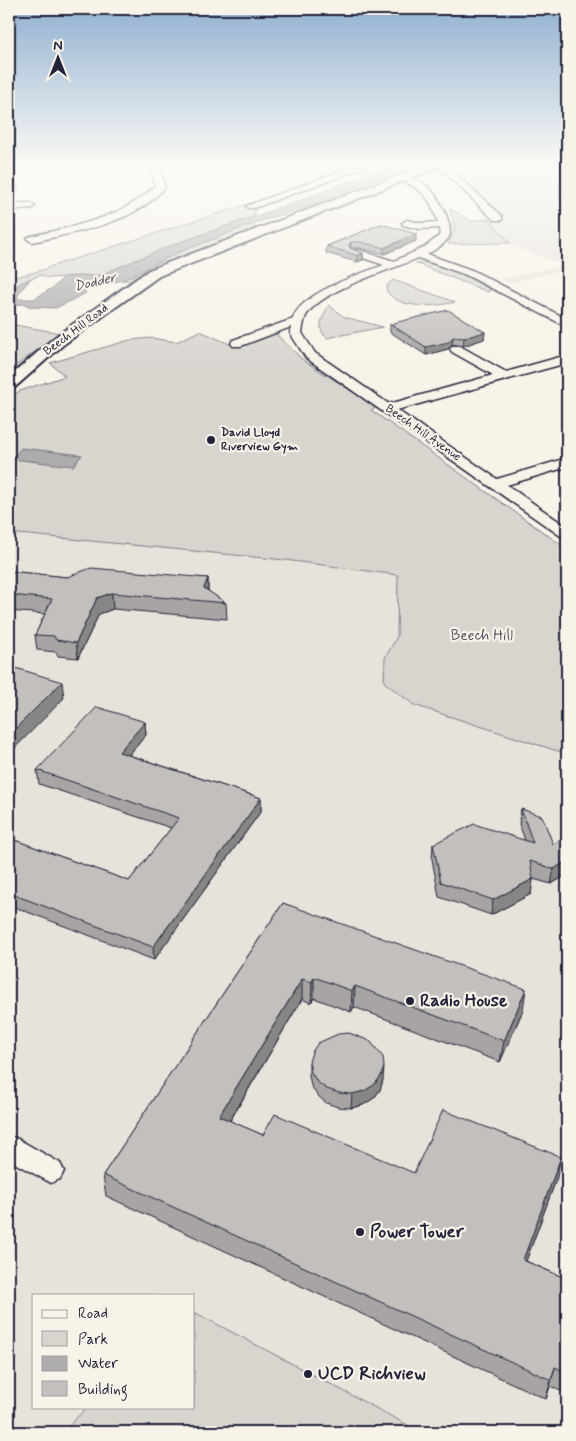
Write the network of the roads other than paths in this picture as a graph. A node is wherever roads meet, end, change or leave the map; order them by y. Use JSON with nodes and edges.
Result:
{"nodes":[{"id":1,"x":55,"y":233,"type":"edge"},
{"id":2,"x":258,"y":233,"type":"edge"},
{"id":3,"x":443,"y":233,"type":"edge"},
{"id":4,"x":32,"y":239,"type":"dead end"},
{"id":5,"x":355,"y":252,"type":"edge"},
{"id":6,"x":419,"y":255,"type":"junction"},
{"id":7,"x":393,"y":264,"type":"junction"},
{"id":8,"x":296,"y":322,"type":"junction"},
{"id":9,"x":567,"y":324,"type":"edge"},
{"id":10,"x":237,"y":343,"type":"dead end"},
{"id":11,"x":456,"y":349,"type":"edge"},
{"id":12,"x":567,"y":359,"type":"edge"},
{"id":13,"x":504,"y":376,"type":"junction"},
{"id":14,"x":9,"y":385,"type":"edge"},
{"id":15,"x":388,"y":408,"type":"junction"},
{"id":16,"x":567,"y":462,"type":"edge"},
{"id":17,"x":496,"y":484,"type":"junction"},
{"id":18,"x":567,"y":534,"type":"edge"},
{"id":19,"x":9,"y":1147,"type":"edge"},
{"id":20,"x":51,"y":1171,"type":"dead end"}],
"edges":[{"from":1,"to":4,"type":"street"},
{"from":2,"to":14,"type":"street","name":"Beech Hill Road"},
{"from":3,"to":6,"type":"street"},
{"from":5,"to":7,"type":"street"},
{"from":6,"to":7,"type":"street"},
{"from":6,"to":9,"type":"street"},
{"from":7,"to":8,"type":"street"},
{"from":8,"to":10,"type":"street"},
{"from":8,"to":15,"type":"street","name":"Beech Hill Avenue"},
{"from":11,"to":13,"type":"street"},
{"from":12,"to":13,"type":"street"},
{"from":13,"to":15,"type":"street"},
{"from":15,"to":17,"type":"street","name":"Beech Hill Avenue"},
{"from":16,"to":17,"type":"street"},
{"from":17,"to":18,"type":"street","name":"Beech Hill Avenue"},
{"from":19,"to":20,"type":"street"}]}
